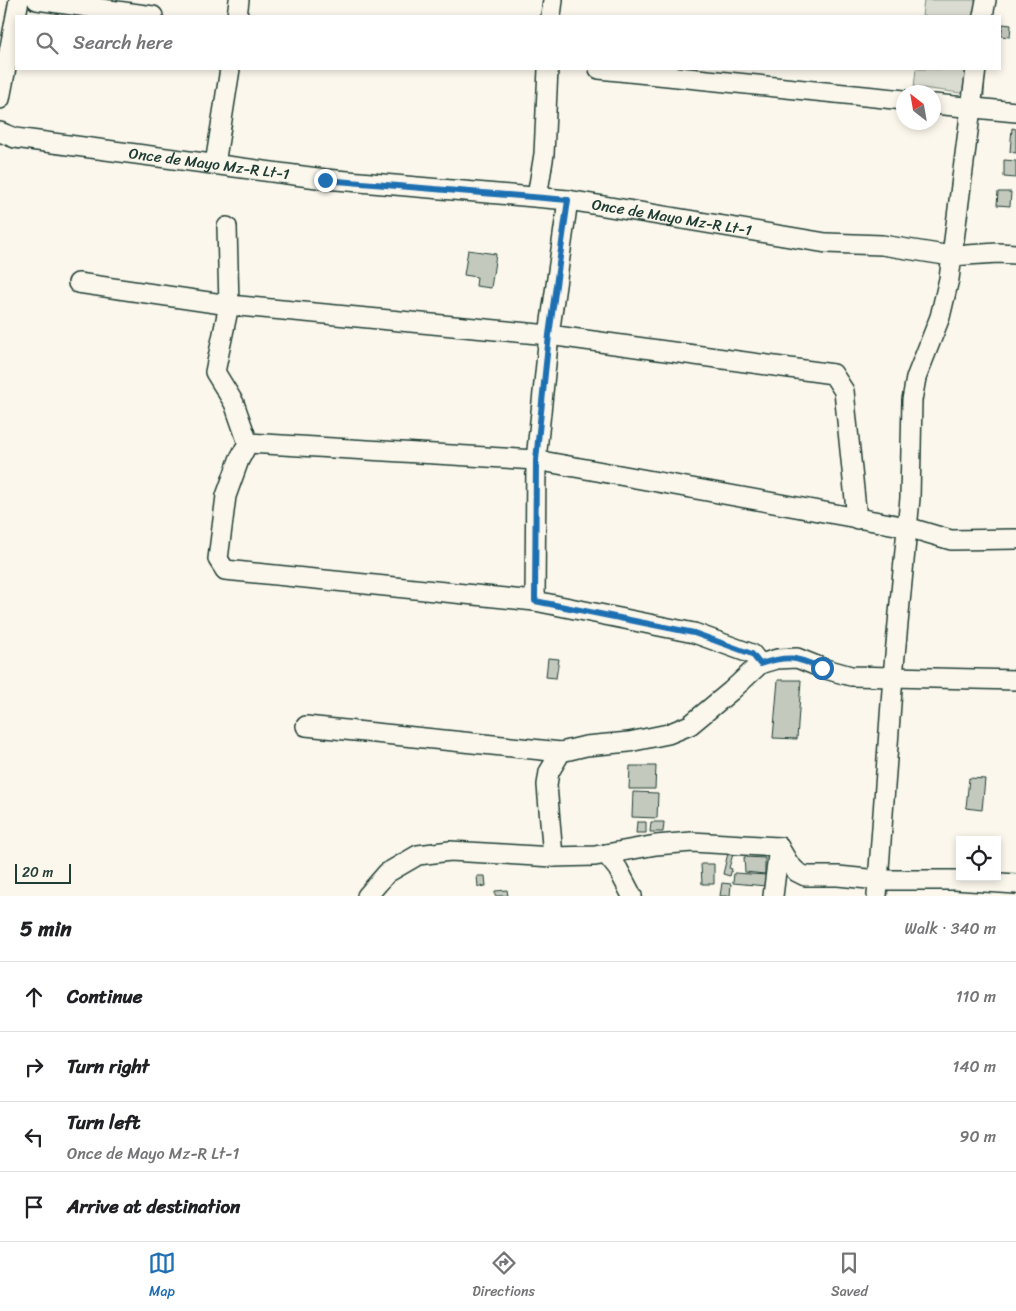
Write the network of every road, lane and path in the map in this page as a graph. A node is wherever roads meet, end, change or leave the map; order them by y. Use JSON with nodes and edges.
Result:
{"nodes":[{"id":1,"x":19,"y":0,"type":"edge"},
{"id":2,"x":37,"y":0,"type":"edge"},
{"id":3,"x":239,"y":0,"type":"edge"},
{"id":4,"x":552,"y":0,"type":"edge"},
{"id":5,"x":986,"y":0,"type":"edge"},
{"id":6,"x":16,"y":15,"type":"edge"},
{"id":7,"x":146,"y":15,"type":"edge"},
{"id":8,"x":237,"y":15,"type":"edge"},
{"id":9,"x":551,"y":15,"type":"edge"},
{"id":10,"x":983,"y":15,"type":"edge"},
{"id":11,"x":15,"y":21,"type":"edge"},
{"id":12,"x":230,"y":70,"type":"edge"},
{"id":13,"x":548,"y":70,"type":"edge"},
{"id":14,"x":609,"y":70,"type":"edge"},
{"id":15,"x":976,"y":70,"type":"edge"},
{"id":16,"x":0,"y":99,"type":"edge"},
{"id":17,"x":896,"y":99,"type":"edge"},
{"id":18,"x":941,"y":105,"type":"edge"},
{"id":19,"x":971,"y":107,"type":"junction"},
{"id":20,"x":1016,"y":112,"type":"edge"},
{"id":21,"x":0,"y":132,"type":"edge"},
{"id":22,"x":215,"y":164,"type":"junction"},
{"id":23,"x":537,"y":197,"type":"junction"},
{"id":24,"x":568,"y":200,"type":"junction"},
{"id":25,"x":227,"y":227,"type":"dead end"},
{"id":26,"x":1016,"y":254,"type":"edge"},
{"id":27,"x":951,"y":256,"type":"junction"},
{"id":28,"x":78,"y":283,"type":"dead end"},
{"id":29,"x":229,"y":305,"type":"junction"},
{"id":30,"x":549,"y":335,"type":"junction"},
{"id":31,"x":248,"y":443,"type":"junction"},
{"id":32,"x":536,"y":460,"type":"junction"},
{"id":33,"x":857,"y":518,"type":"junction"},
{"id":34,"x":907,"y":527,"type":"junction"},
{"id":35,"x":1016,"y":539,"type":"edge"},
{"id":36,"x":535,"y":601,"type":"junction"},
{"id":37,"x":760,"y":664,"type":"junction"},
{"id":38,"x":892,"y":676,"type":"junction"},
{"id":39,"x":1016,"y":680,"type":"edge"},
{"id":40,"x":306,"y":726,"type":"dead end"},
{"id":41,"x":561,"y":752,"type":"junction"},
{"id":42,"x":779,"y":847,"type":"junction"},
{"id":43,"x":606,"y":854,"type":"junction"},
{"id":44,"x":552,"y":857,"type":"junction"},
{"id":45,"x":1016,"y":884,"type":"edge"},
{"id":46,"x":878,"y":888,"type":"edge"},
{"id":47,"x":367,"y":896,"type":"edge"},
{"id":48,"x":632,"y":896,"type":"edge"},
{"id":49,"x":774,"y":896,"type":"edge"}],
"edges":[{"from":1,"to":6,"type":"street"},
{"from":2,"to":7,"type":"street"},
{"from":3,"to":8,"type":"street"},
{"from":4,"to":9,"type":"street"},
{"from":5,"to":10,"type":"street"},
{"from":11,"to":16,"type":"street"},
{"from":12,"to":22,"type":"street"},
{"from":13,"to":23,"type":"street"},
{"from":14,"to":17,"type":"street"},
{"from":15,"to":19,"type":"street"},
{"from":18,"to":19,"type":"street"},
{"from":19,"to":20,"type":"street"},
{"from":19,"to":27,"type":"street"},
{"from":21,"to":22,"type":"street","name":"Once de Mayo Mz-R Lt-1"},
{"from":22,"to":23,"type":"street","name":"Once de Mayo Mz-R Lt-1"},
{"from":23,"to":24,"type":"street","name":"Once de Mayo Mz-R Lt-1"},
{"from":24,"to":27,"type":"street","name":"Once de Mayo Mz-R Lt-1"},
{"from":24,"to":30,"type":"street"},
{"from":25,"to":29,"type":"street"},
{"from":26,"to":27,"type":"street","name":"Once de Mayo Mz-R Lt-1"},
{"from":27,"to":34,"type":"street"},
{"from":28,"to":29,"type":"street"},
{"from":29,"to":30,"type":"street"},
{"from":29,"to":31,"type":"street"},
{"from":30,"to":32,"type":"street"},
{"from":30,"to":33,"type":"street"},
{"from":31,"to":32,"type":"street"},
{"from":31,"to":36,"type":"street"},
{"from":32,"to":33,"type":"street"},
{"from":32,"to":36,"type":"street"},
{"from":33,"to":34,"type":"street"},
{"from":34,"to":35,"type":"street"},
{"from":34,"to":38,"type":"street"},
{"from":36,"to":37,"type":"street"},
{"from":37,"to":38,"type":"street"},
{"from":37,"to":41,"type":"street"},
{"from":38,"to":39,"type":"street"},
{"from":38,"to":46,"type":"street"},
{"from":40,"to":41,"type":"street"},
{"from":41,"to":44,"type":"street"},
{"from":42,"to":43,"type":"street"},
{"from":42,"to":46,"type":"street"},
{"from":42,"to":49,"type":"street"},
{"from":43,"to":44,"type":"street"},
{"from":43,"to":48,"type":"street"},
{"from":44,"to":47,"type":"street"},
{"from":45,"to":46,"type":"street"}]}
